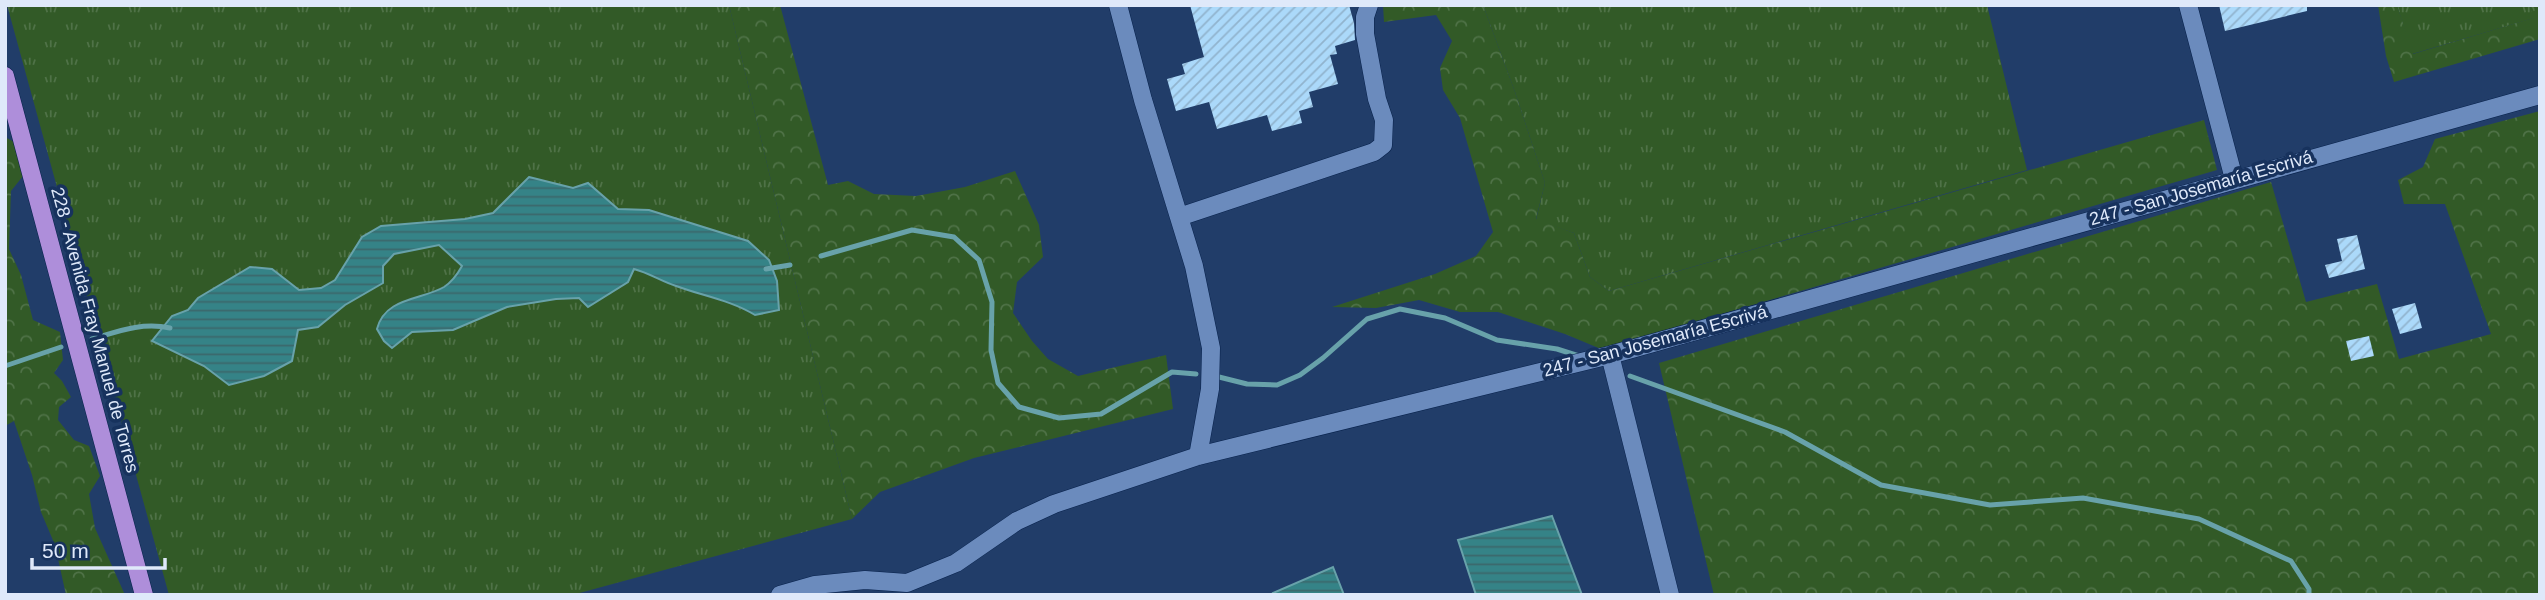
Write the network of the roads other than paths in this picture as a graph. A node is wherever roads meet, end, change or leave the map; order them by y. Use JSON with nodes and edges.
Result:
{"nodes":[{"id":1,"x":1118,"y":5,"type":"edge"},
{"id":2,"x":1369,"y":5,"type":"edge"},
{"id":3,"x":2188,"y":5,"type":"edge"},
{"id":4,"x":5,"y":76,"type":"edge"},
{"id":5,"x":2540,"y":94,"type":"edge"},
{"id":6,"x":2234,"y":179,"type":"junction"},
{"id":7,"x":1179,"y":216,"type":"junction"},
{"id":8,"x":1610,"y":355,"type":"junction"},
{"id":9,"x":1198,"y":456,"type":"junction"},
{"id":10,"x":909,"y":589,"type":"edge"},
{"id":11,"x":144,"y":595,"type":"edge"},
{"id":12,"x":780,"y":595,"type":"edge"},
{"id":13,"x":1670,"y":595,"type":"edge"}],
"edges":[{"from":1,"to":7,"type":"street"},
{"from":2,"to":7,"type":"street"},
{"from":3,"to":6,"type":"street"},
{"from":4,"to":11,"type":"main road","name":"228 - Avenida Fray Manuel de Torres"},
{"from":5,"to":6,"type":"street","name":"247 - San Josemaría Escrivá"},
{"from":6,"to":8,"type":"street","name":"247 - San Josemaría Escrivá"},
{"from":7,"to":9,"type":"street"},
{"from":8,"to":9,"type":"street","name":"247 - San Josemaría Escrivá"},
{"from":8,"to":13,"type":"street"},
{"from":9,"to":10,"type":"street","name":"247 - San Josemaría Escrivá"},
{"from":10,"to":12,"type":"street","name":"247 - San Josemaría Escrivá"}]}
